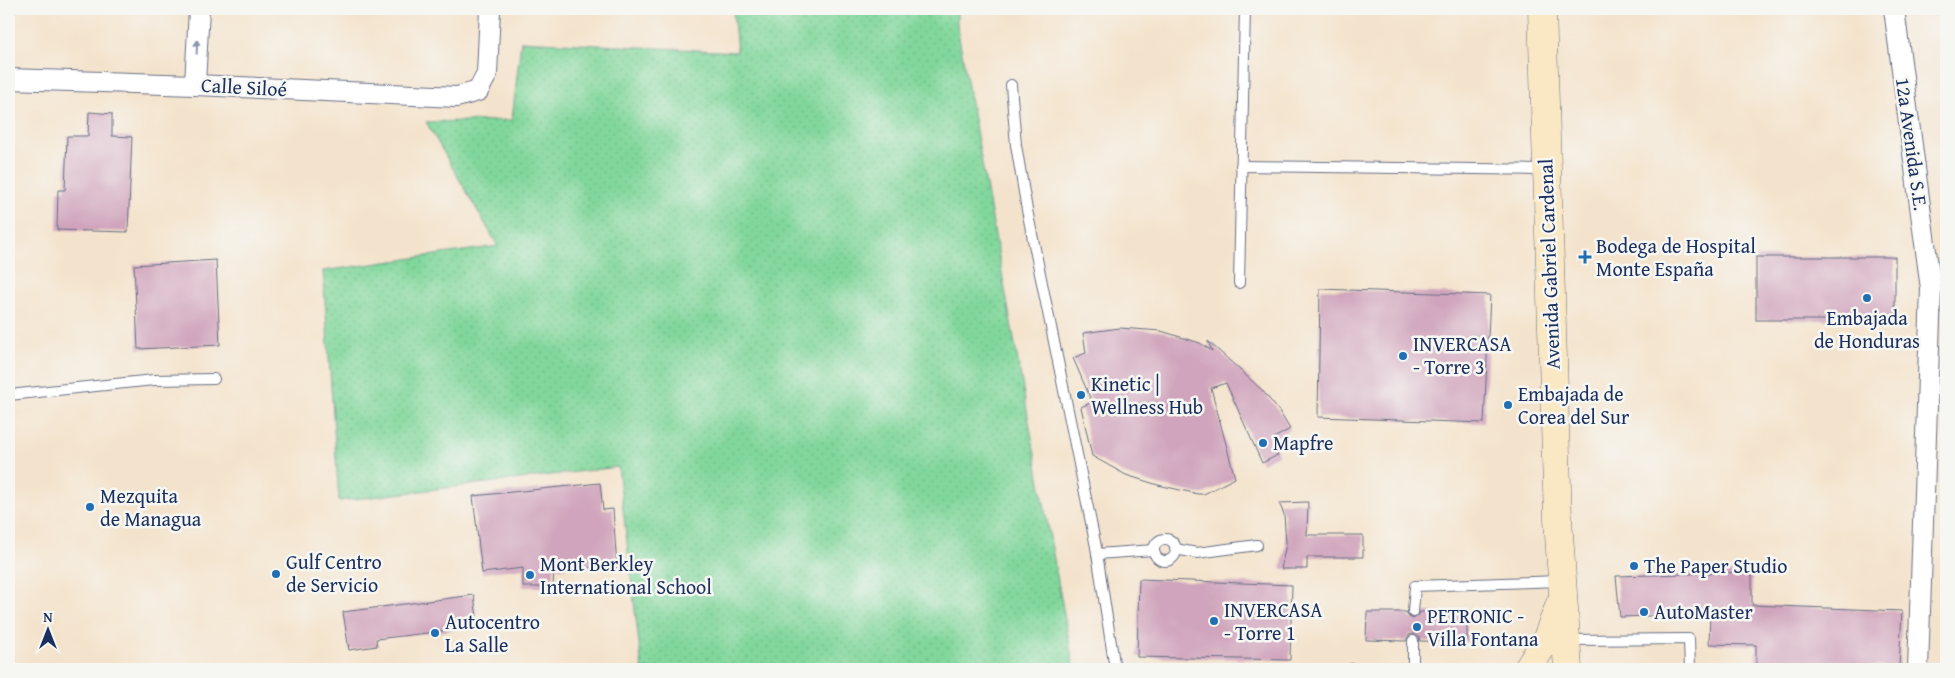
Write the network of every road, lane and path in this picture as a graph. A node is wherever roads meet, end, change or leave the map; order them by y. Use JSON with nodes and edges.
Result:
{"nodes":[{"id":1,"x":199,"y":9,"type":"edge"},
{"id":2,"x":490,"y":9,"type":"edge"},
{"id":3,"x":1245,"y":9,"type":"edge"},
{"id":4,"x":1542,"y":9,"type":"edge"},
{"id":5,"x":1894,"y":9,"type":"edge"},
{"id":6,"x":9,"y":79,"type":"edge"},
{"id":7,"x":195,"y":85,"type":"junction"},
{"id":8,"x":1011,"y":85,"type":"dead end"},
{"id":9,"x":1241,"y":166,"type":"junction"},
{"id":10,"x":1546,"y":170,"type":"junction"},
{"id":11,"x":1239,"y":283,"type":"dead end"},
{"id":12,"x":1939,"y":289,"type":"edge"},
{"id":13,"x":214,"y":379,"type":"dead end"},
{"id":14,"x":9,"y":395,"type":"edge"},
{"id":15,"x":1258,"y":545,"type":"dead end"},
{"id":16,"x":1175,"y":549,"type":"junction"},
{"id":17,"x":1154,"y":550,"type":"junction"},
{"id":18,"x":1097,"y":554,"type":"junction"},
{"id":19,"x":1563,"y":588,"type":"junction"},
{"id":20,"x":1414,"y":612,"type":"dead end"},
{"id":21,"x":1566,"y":640,"type":"junction"},
{"id":22,"x":1413,"y":641,"type":"dead end"},
{"id":23,"x":1115,"y":669,"type":"edge"},
{"id":24,"x":1351,"y":669,"type":"edge"},
{"id":25,"x":1413,"y":669,"type":"edge"},
{"id":26,"x":1528,"y":669,"type":"edge"},
{"id":27,"x":1568,"y":669,"type":"edge"},
{"id":28,"x":1690,"y":669,"type":"edge"},
{"id":29,"x":1918,"y":669,"type":"edge"}],
"edges":[{"from":7,"to":1,"type":"street","one_way":true},
{"from":2,"to":7,"type":"street","name":"Calle Siloé"},
{"from":3,"to":9,"type":"lane"},
{"from":4,"to":10,"type":"street","name":"Avenida Gabriel Cardenal"},
{"from":5,"to":12,"type":"street","name":"12a Avenida S.E."},
{"from":6,"to":7,"type":"street","name":"Calle Siloé"},
{"from":8,"to":18,"type":"lane"},
{"from":9,"to":10,"type":"lane"},
{"from":9,"to":11,"type":"lane"},
{"from":10,"to":19,"type":"street","name":"Avenida Gabriel Cardenal"},
{"from":12,"to":29,"type":"street","name":"12a Avenida S.E."},
{"from":13,"to":14,"type":"lane"},
{"from":15,"to":16,"type":"lane"},
{"from":16,"to":17,"type":"lane"},
{"from":16,"to":17,"type":"lane"},
{"from":17,"to":18,"type":"lane"},
{"from":18,"to":23,"type":"lane"},
{"from":19,"to":20,"type":"lane"},
{"from":19,"to":21,"type":"street","name":"Avenida Gabriel Cardenal"},
{"from":19,"to":26,"type":"street"},
{"from":21,"to":27,"type":"street","name":"Avenida Gabriel Cardenal"},
{"from":21,"to":28,"type":"lane"},
{"from":22,"to":25,"type":"lane"},
{"from":24,"to":25,"type":"lane"}]}
